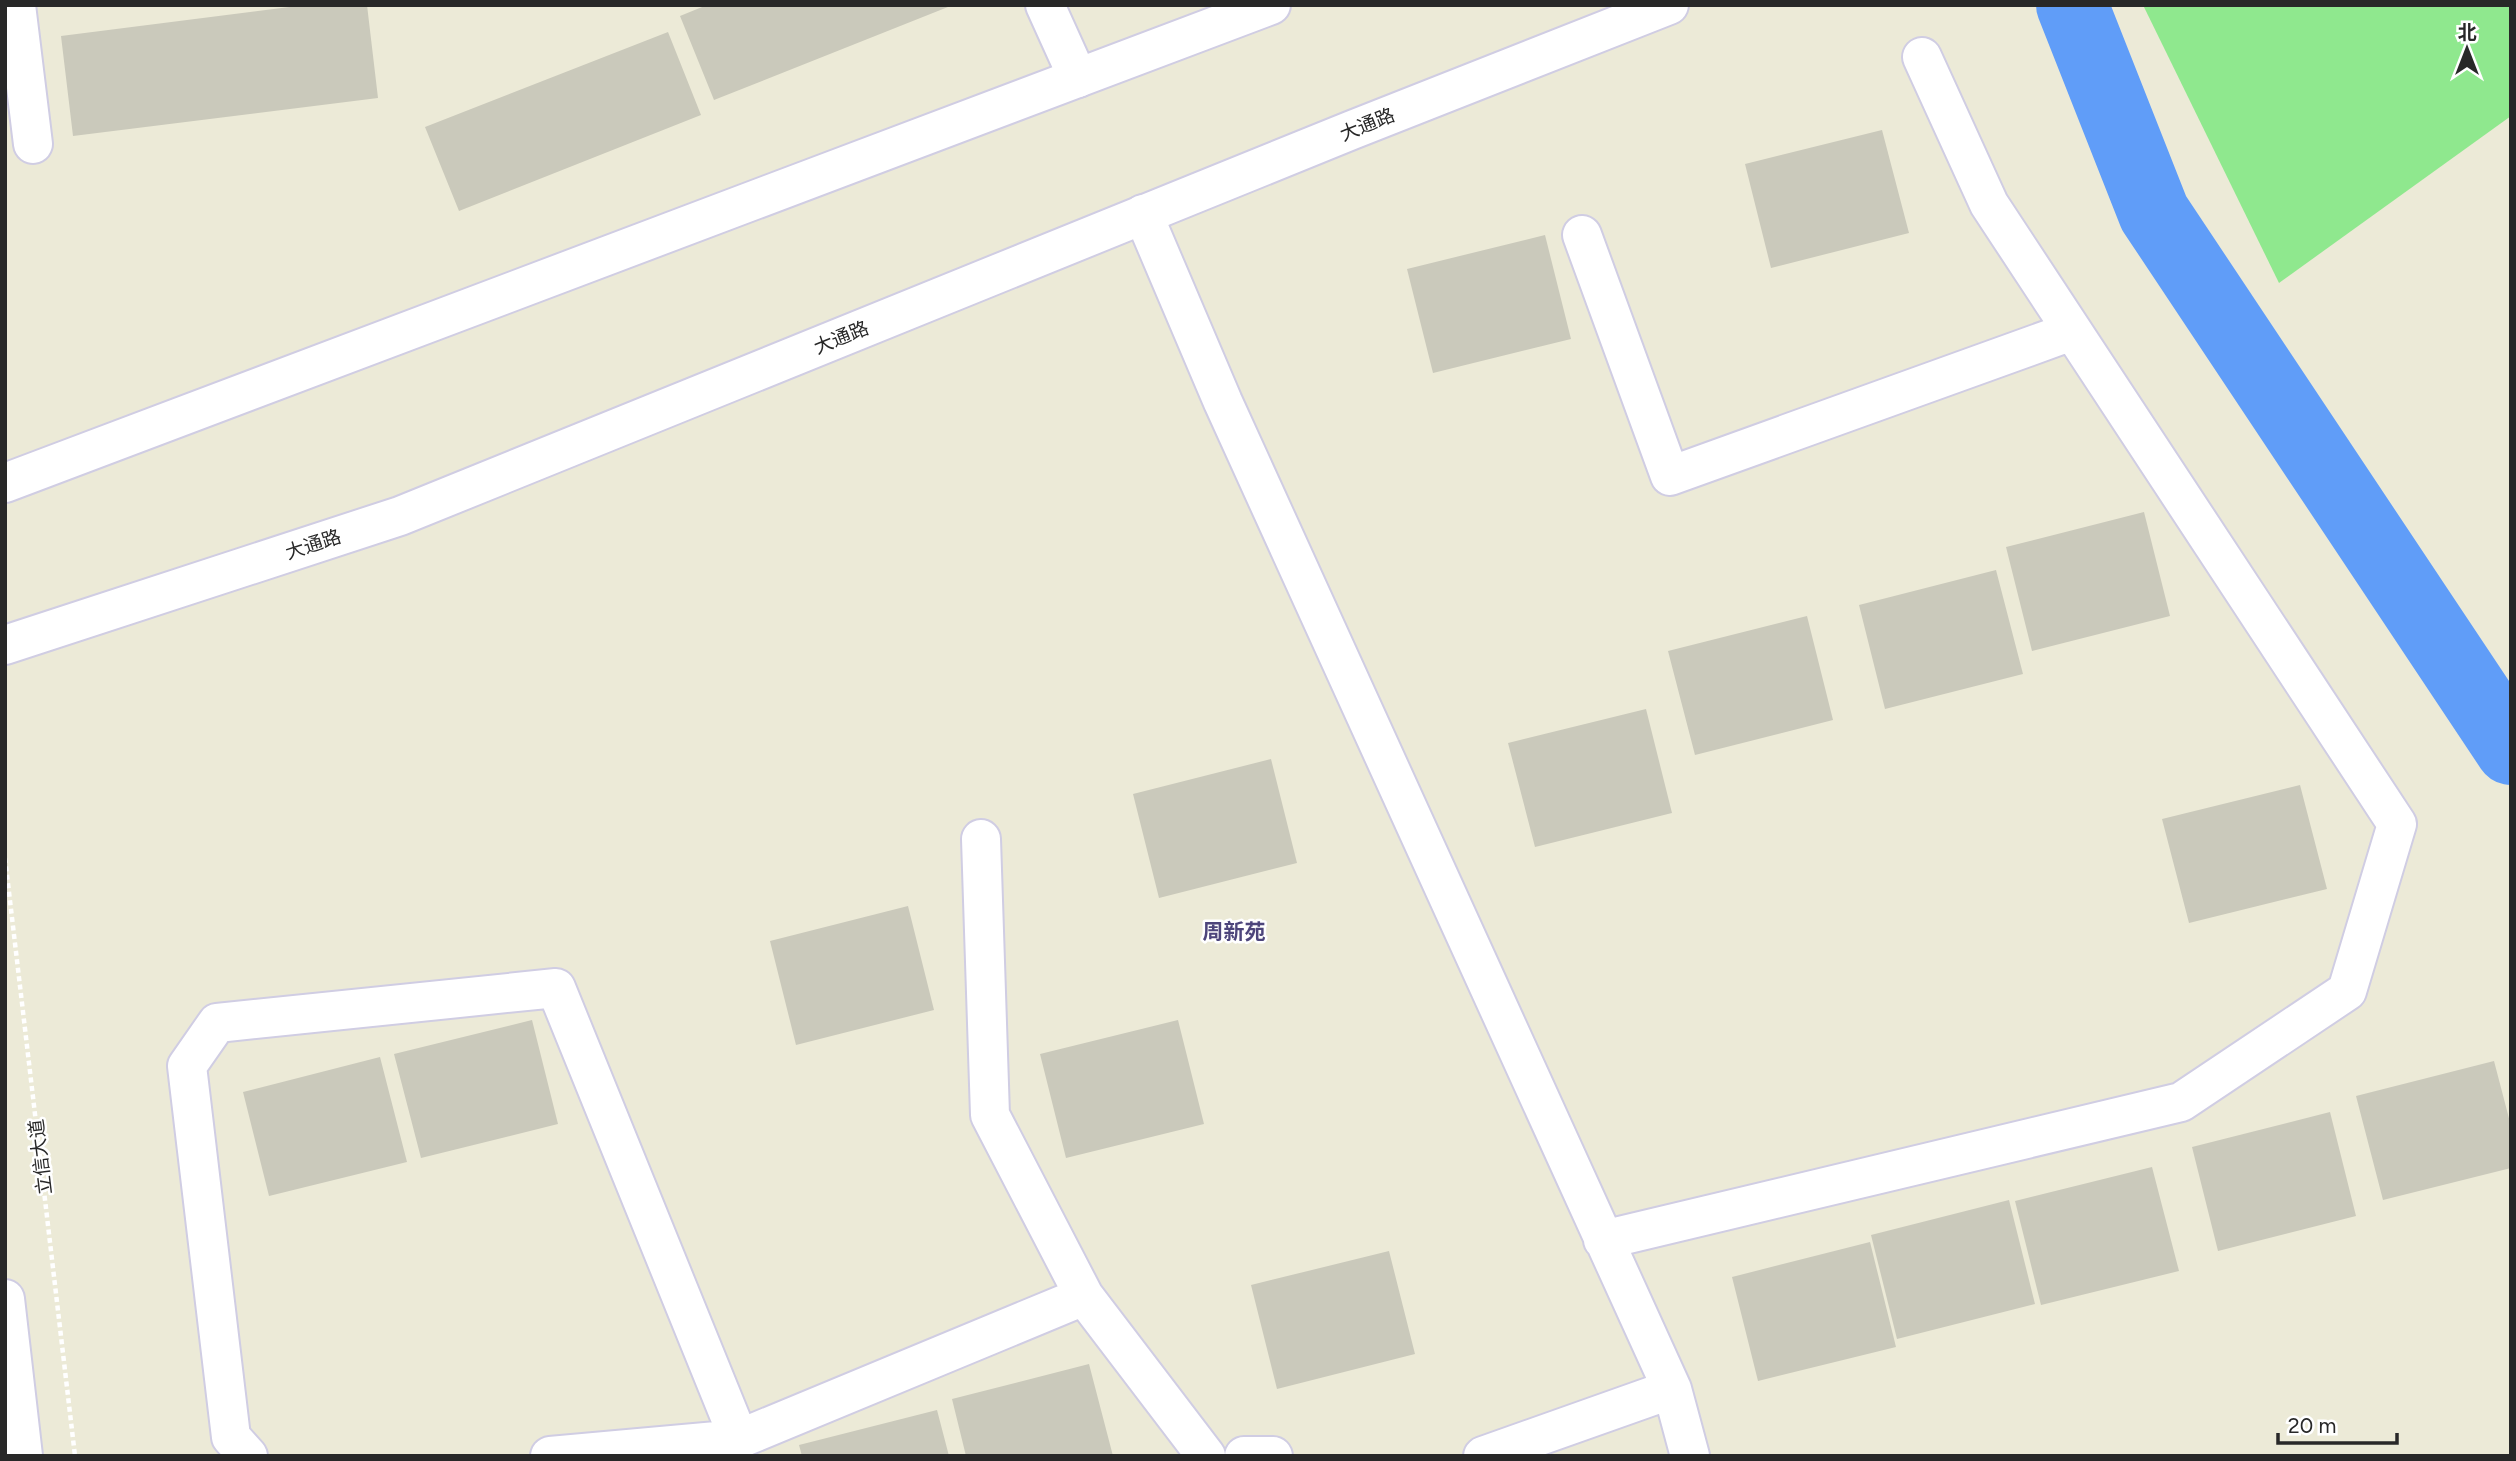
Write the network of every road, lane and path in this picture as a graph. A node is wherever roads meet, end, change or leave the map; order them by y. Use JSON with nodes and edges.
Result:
{"nodes":[{"id":1,"x":16,"y":5,"type":"edge"},
{"id":2,"x":1045,"y":5,"type":"edge"},
{"id":3,"x":1271,"y":5,"type":"edge"},
{"id":4,"x":1669,"y":5,"type":"edge"},
{"id":5,"x":1922,"y":57,"type":"dead end"},
{"id":6,"x":1078,"y":78,"type":"junction"},
{"id":7,"x":33,"y":144,"type":"dead end"},
{"id":8,"x":1143,"y":214,"type":"junction"},
{"id":9,"x":1582,"y":235,"type":"dead end"},
{"id":10,"x":2072,"y":331,"type":"junction"},
{"id":11,"x":5,"y":483,"type":"edge"},
{"id":12,"x":5,"y":645,"type":"edge"},
{"id":13,"x":981,"y":839,"type":"dead end"},
{"id":14,"x":5,"y":858,"type":"edge"},
{"id":15,"x":1603,"y":1240,"type":"junction"},
{"id":16,"x":1084,"y":1296,"type":"junction"},
{"id":17,"x":5,"y":1299,"type":"edge"},
{"id":18,"x":1672,"y":1389,"type":"junction"},
{"id":19,"x":739,"y":1439,"type":"junction"},
{"id":20,"x":23,"y":1456,"type":"edge"},
{"id":21,"x":75,"y":1456,"type":"edge"},
{"id":22,"x":248,"y":1456,"type":"edge"},
{"id":23,"x":550,"y":1456,"type":"edge"},
{"id":24,"x":1206,"y":1456,"type":"edge"},
{"id":25,"x":1244,"y":1456,"type":"edge"},
{"id":26,"x":1273,"y":1456,"type":"edge"},
{"id":27,"x":1483,"y":1456,"type":"edge"},
{"id":28,"x":1690,"y":1456,"type":"edge"}],
"edges":[{"from":1,"to":7,"type":"street"},
{"from":2,"to":6,"type":"street"},
{"from":3,"to":6,"type":"street"},
{"from":4,"to":8,"type":"street","name":"大通路"},
{"from":5,"to":10,"type":"street"},
{"from":6,"to":11,"type":"street"},
{"from":8,"to":12,"type":"street","name":"大通路"},
{"from":8,"to":15,"type":"street"},
{"from":9,"to":10,"type":"street"},
{"from":10,"to":15,"type":"street"},
{"from":13,"to":16,"type":"street"},
{"from":14,"to":21,"type":"path","name":"立信大道"},
{"from":15,"to":18,"type":"street"},
{"from":16,"to":19,"type":"street"},
{"from":16,"to":24,"type":"street"},
{"from":17,"to":20,"type":"street"},
{"from":18,"to":27,"type":"street"},
{"from":18,"to":28,"type":"street"},
{"from":19,"to":22,"type":"street"},
{"from":19,"to":23,"type":"street"},
{"from":25,"to":26,"type":"street"}]}
